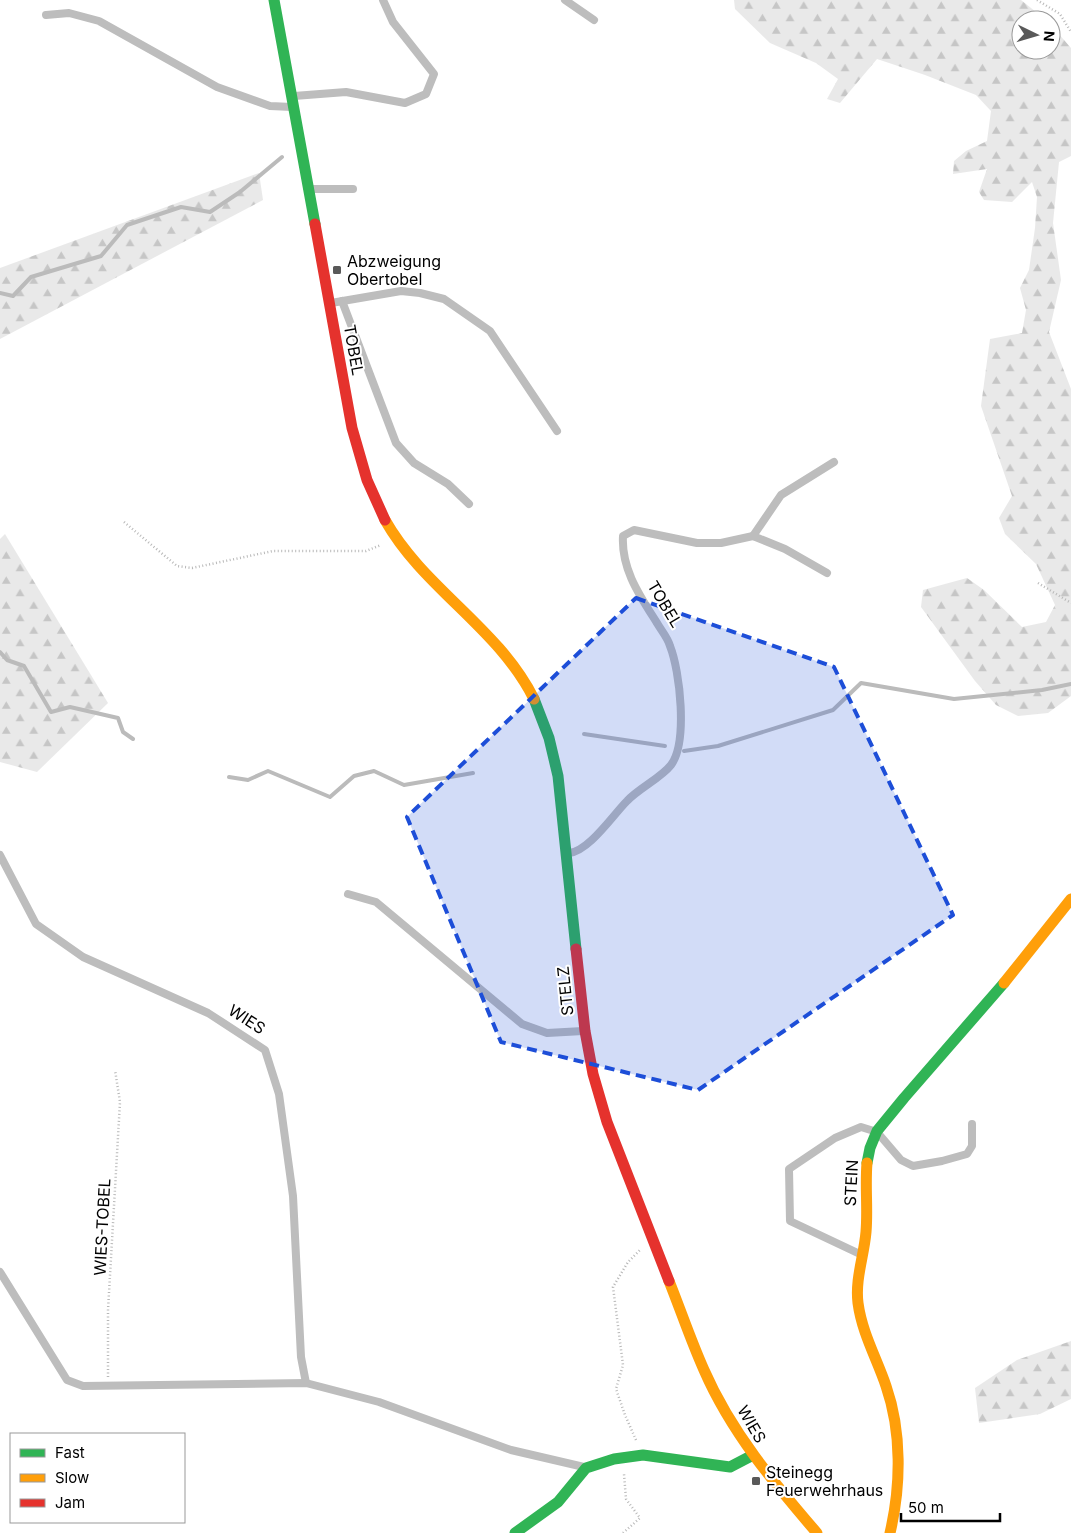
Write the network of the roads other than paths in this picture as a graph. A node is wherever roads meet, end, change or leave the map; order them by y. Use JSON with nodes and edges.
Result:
{"nodes":[{"id":1,"x":274,"y":0,"type":"edge"},
{"id":2,"x":383,"y":0,"type":"edge"},
{"id":3,"x":565,"y":0,"type":"edge"},
{"id":4,"x":46,"y":15,"type":"dead end"},
{"id":5,"x":594,"y":20,"type":"dead end"},
{"id":6,"x":292,"y":102,"type":"junction"},
{"id":7,"x":353,"y":188,"type":"dead end"},
{"id":8,"x":308,"y":190,"type":"junction"},
{"id":9,"x":342,"y":301,"type":"junction"},
{"id":10,"x":329,"y":304,"type":"junction"},
{"id":11,"x":557,"y":431,"type":"dead end"},
{"id":12,"x":834,"y":462,"type":"dead end"},
{"id":13,"x":469,"y":504,"type":"dead end"},
{"id":14,"x":753,"y":536,"type":"junction"},
{"id":15,"x":827,"y":573,"type":"dead end"},
{"id":16,"x":554,"y":756,"type":"joint"},
{"id":17,"x":567,"y":854,"type":"junction"},
{"id":18,"x":0,"y":856,"type":"edge"},
{"id":19,"x":348,"y":894,"type":"dead end"},
{"id":20,"x":1071,"y":899,"type":"edge"},
{"id":21,"x":585,"y":1031,"type":"junction"},
{"id":22,"x":972,"y":1124,"type":"dead end"},
{"id":23,"x":877,"y":1132,"type":"junction"},
{"id":24,"x":863,"y":1255,"type":"junction"},
{"id":25,"x":0,"y":1272,"type":"edge"},
{"id":26,"x":306,"y":1383,"type":"junction"},
{"id":27,"x":753,"y":1454,"type":"junction"},
{"id":28,"x":586,"y":1468,"type":"junction"},
{"id":29,"x":515,"y":1533,"type":"edge"},
{"id":30,"x":818,"y":1533,"type":"edge"},
{"id":31,"x":890,"y":1533,"type":"edge"}],
"edges":[{"from":1,"to":6,"type":"main road","name":"TOBEL"},
{"from":2,"to":6,"type":"lane"},
{"from":3,"to":5,"type":"lane"},
{"from":4,"to":6,"type":"lane"},
{"from":6,"to":8,"type":"main road","name":"TOBEL"},
{"from":7,"to":8,"type":"lane"},
{"from":8,"to":10,"type":"main road","name":"TOBEL"},
{"from":9,"to":10,"type":"lane","name":"TOBEL"},
{"from":9,"to":11,"type":"lane","name":"TOBEL"},
{"from":9,"to":13,"type":"lane"},
{"from":10,"to":16,"type":"main road","name":"TOBEL"},
{"from":12,"to":14,"type":"lane"},
{"from":14,"to":15,"type":"lane"},
{"from":14,"to":17,"type":"lane","name":"TOBEL"},
{"from":16,"to":17,"type":"main road","name":"STELZ"},
{"from":17,"to":21,"type":"main road","name":"STELZ"},
{"from":18,"to":26,"type":"lane","name":"WIES"},
{"from":19,"to":21,"type":"lane","name":"STELZ"},
{"from":20,"to":23,"type":"main road","name":"STEIN"},
{"from":21,"to":27,"type":"main road","name":"WIES"},
{"from":22,"to":23,"type":"lane"},
{"from":23,"to":24,"type":"main road","name":"STEIN"},
{"from":23,"to":24,"type":"lane"},
{"from":24,"to":31,"type":"main road","name":"STEIN"},
{"from":25,"to":26,"type":"lane","name":"WIES"},
{"from":26,"to":28,"type":"lane","name":"WIES"},
{"from":27,"to":28,"type":"main road","name":"WIES"},
{"from":27,"to":30,"type":"main road"},
{"from":28,"to":29,"type":"main road"}]}
